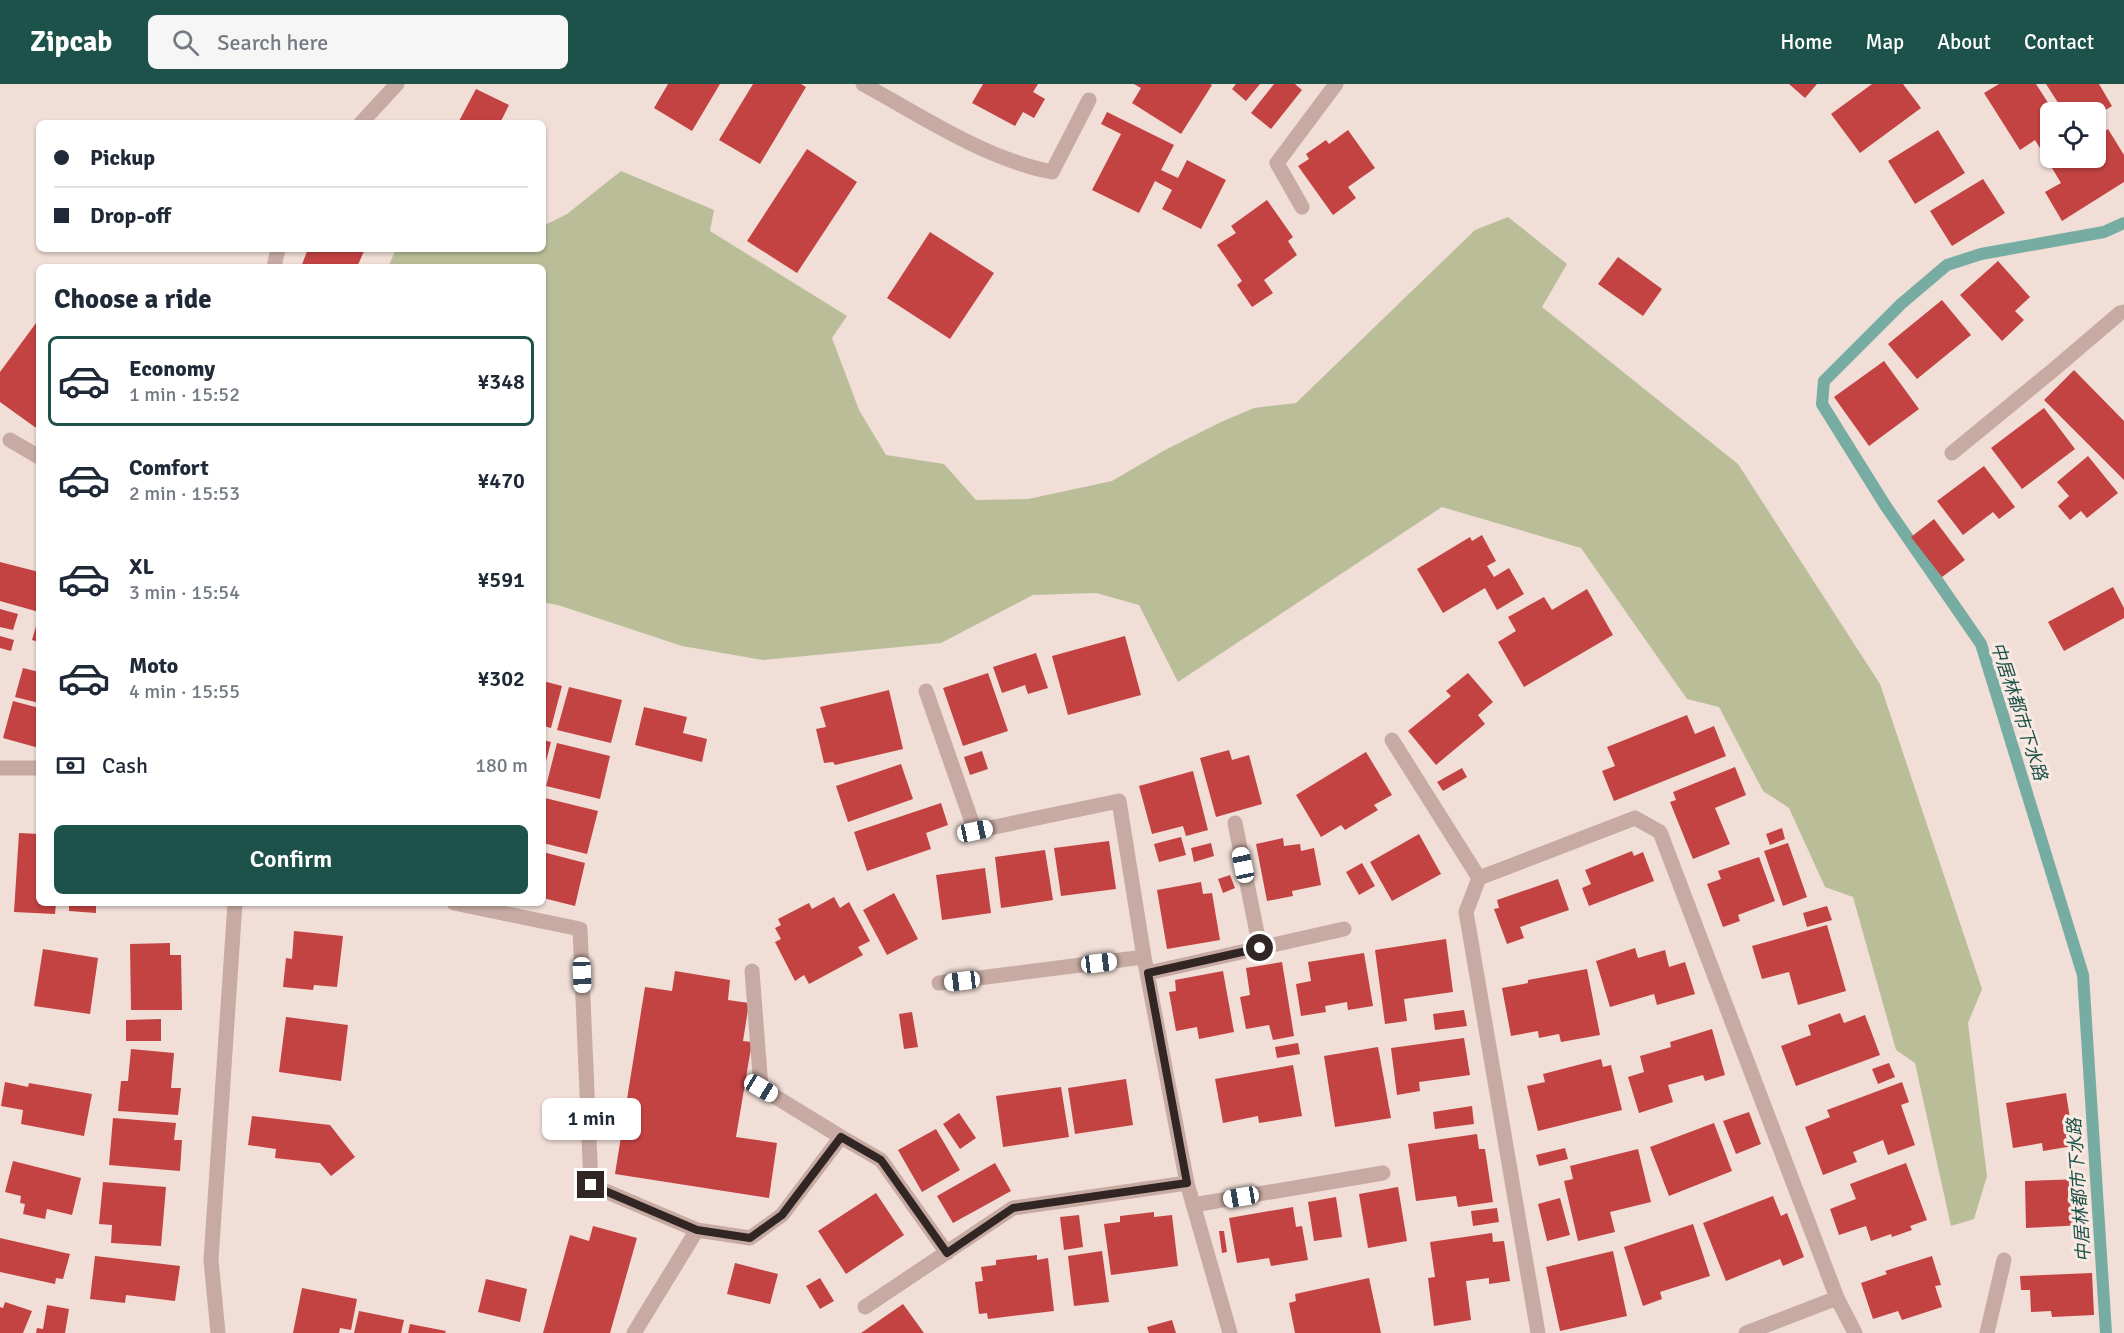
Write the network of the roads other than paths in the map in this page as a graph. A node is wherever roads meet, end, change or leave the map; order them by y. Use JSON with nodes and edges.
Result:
{"nodes":[{"id":1,"x":397,"y":84,"type":"edge"},
{"id":2,"x":863,"y":84,"type":"edge"},
{"id":3,"x":1336,"y":84,"type":"edge"},
{"id":4,"x":1089,"y":100,"type":"dead end"},
{"id":5,"x":364,"y":120,"type":"edge"},
{"id":6,"x":1302,"y":207,"type":"dead end"},
{"id":7,"x":2124,"y":312,"type":"edge"},
{"id":8,"x":10,"y":440,"type":"dead end"},
{"id":9,"x":1952,"y":453,"type":"dead end"},
{"id":10,"x":36,"y":455,"type":"edge"},
{"id":11,"x":926,"y":691,"type":"dead end"},
{"id":12,"x":1392,"y":740,"type":"dead end"},
{"id":13,"x":0,"y":768,"type":"edge"},
{"id":14,"x":36,"y":768,"type":"edge"},
{"id":15,"x":1234,"y":823,"type":"dead end"},
{"id":16,"x":1479,"y":878,"type":"junction"},
{"id":17,"x":235,"y":906,"type":"edge"},
{"id":18,"x":469,"y":906,"type":"edge"},
{"id":19,"x":1344,"y":929,"type":"dead end"},
{"id":20,"x":1260,"y":948,"type":"junction"},
{"id":21,"x":1144,"y":957,"type":"junction"},
{"id":22,"x":752,"y":971,"type":"dead end"},
{"id":23,"x":1148,"y":973,"type":"junction"},
{"id":24,"x":939,"y":983,"type":"dead end"},
{"id":25,"x":841,"y":1137,"type":"junction"},
{"id":26,"x":1383,"y":1173,"type":"dead end"},
{"id":27,"x":1187,"y":1183,"type":"junction"},
{"id":28,"x":1193,"y":1205,"type":"junction"},
{"id":29,"x":697,"y":1230,"type":"junction"},
{"id":30,"x":947,"y":1253,"type":"junction"},
{"id":31,"x":2004,"y":1260,"type":"dead end"},
{"id":32,"x":1837,"y":1298,"type":"junction"},
{"id":33,"x":865,"y":1306,"type":"dead end"},
{"id":34,"x":218,"y":1333,"type":"edge"},
{"id":35,"x":634,"y":1333,"type":"edge"},
{"id":36,"x":1230,"y":1333,"type":"edge"},
{"id":37,"x":1538,"y":1333,"type":"edge"},
{"id":38,"x":1746,"y":1333,"type":"edge"},
{"id":39,"x":1855,"y":1333,"type":"edge"},
{"id":40,"x":1987,"y":1333,"type":"edge"}],
"edges":[{"from":1,"to":5,"type":"street"},
{"from":2,"to":4,"type":"street"},
{"from":3,"to":6,"type":"street"},
{"from":7,"to":9,"type":"street"},
{"from":8,"to":10,"type":"street"},
{"from":11,"to":21,"type":"street"},
{"from":12,"to":16,"type":"street"},
{"from":13,"to":14,"type":"street"},
{"from":15,"to":20,"type":"street"},
{"from":16,"to":32,"type":"street"},
{"from":16,"to":37,"type":"street"},
{"from":17,"to":34,"type":"street"},
{"from":18,"to":29,"type":"street"},
{"from":19,"to":20,"type":"street"},
{"from":20,"to":23,"type":"street"},
{"from":21,"to":23,"type":"street"},
{"from":21,"to":24,"type":"street"},
{"from":22,"to":25,"type":"street"},
{"from":23,"to":27,"type":"street"},
{"from":25,"to":29,"type":"street"},
{"from":25,"to":30,"type":"street"},
{"from":26,"to":28,"type":"street"},
{"from":27,"to":28,"type":"street"},
{"from":27,"to":30,"type":"street"},
{"from":28,"to":36,"type":"street"},
{"from":29,"to":35,"type":"street"},
{"from":30,"to":33,"type":"street"},
{"from":31,"to":40,"type":"street"},
{"from":32,"to":38,"type":"street"},
{"from":32,"to":39,"type":"street"}]}
